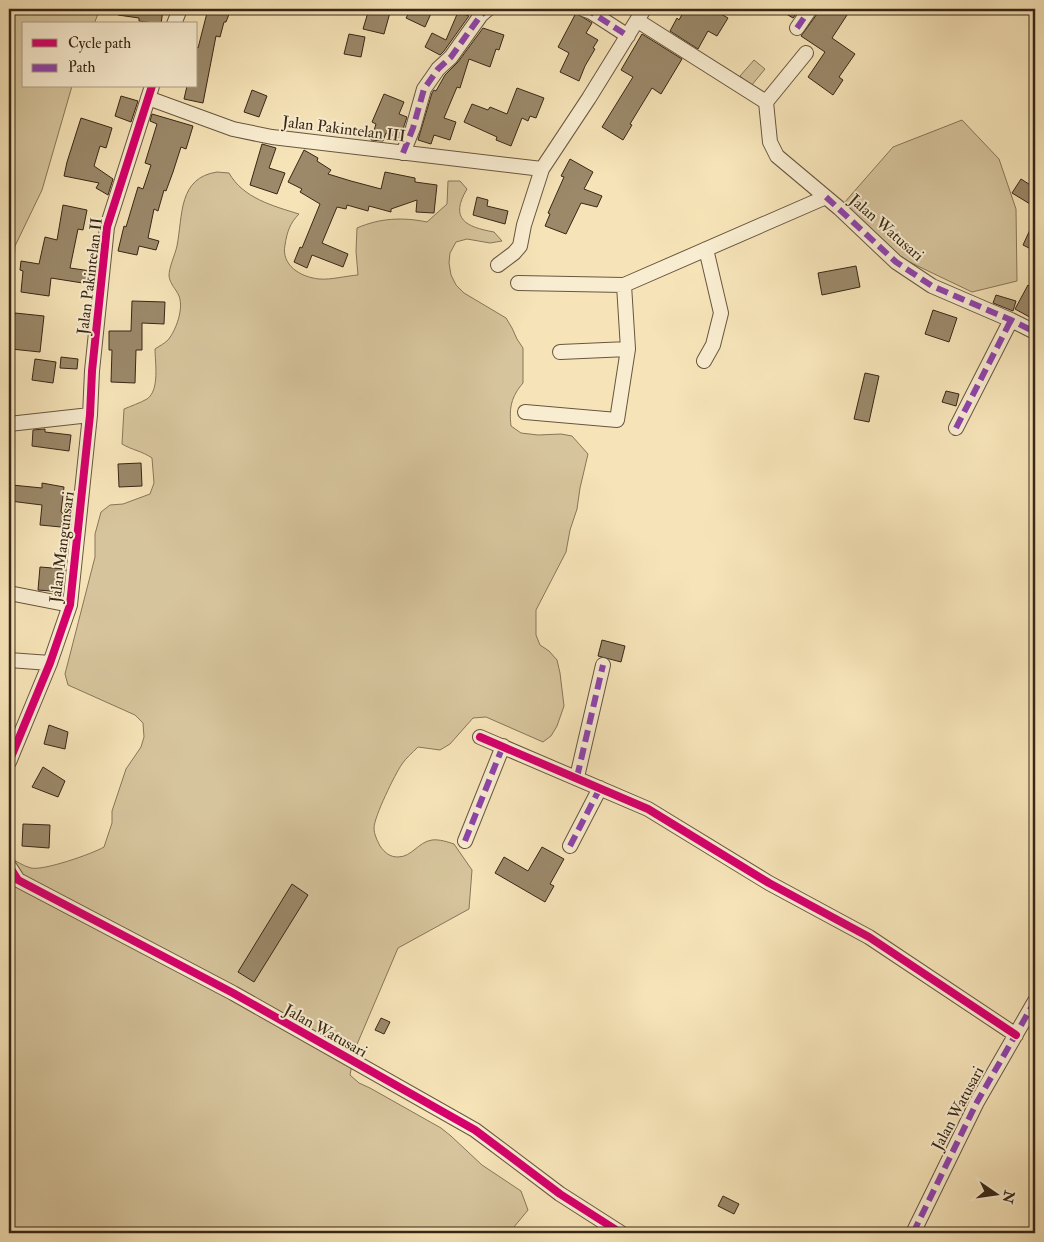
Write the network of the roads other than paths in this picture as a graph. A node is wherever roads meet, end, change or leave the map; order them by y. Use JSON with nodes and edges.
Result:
{"nodes":[{"id":1,"x":180,"y":9,"type":"edge"},
{"id":2,"x":488,"y":9,"type":"edge"},
{"id":3,"x":583,"y":9,"type":"edge"},
{"id":4,"x":810,"y":9,"type":"edge"},
{"id":5,"x":641,"y":15,"type":"edge"},
{"id":6,"x":175,"y":22,"type":"edge"},
{"id":7,"x":797,"y":28,"type":"dead end"},
{"id":8,"x":628,"y":36,"type":"junction"},
{"id":9,"x":806,"y":53,"type":"dead end"},
{"id":10,"x":150,"y":92,"type":"edge"},
{"id":11,"x":766,"y":102,"type":"junction"},
{"id":12,"x":403,"y":153,"type":"junction"},
{"id":13,"x":542,"y":169,"type":"junction"},
{"id":14,"x":826,"y":197,"type":"junction"},
{"id":15,"x":706,"y":249,"type":"junction"},
{"id":16,"x":498,"y":265,"type":"dead end"},
{"id":17,"x":518,"y":283,"type":"dead end"},
{"id":18,"x":624,"y":285,"type":"junction"},
{"id":19,"x":1011,"y":320,"type":"junction"},
{"id":20,"x":1035,"y":332,"type":"edge"},
{"id":21,"x":628,"y":349,"type":"junction"},
{"id":22,"x":560,"y":352,"type":"dead end"},
{"id":23,"x":704,"y":361,"type":"dead end"},
{"id":24,"x":525,"y":412,"type":"dead end"},
{"id":25,"x":90,"y":415,"type":"junction"},
{"id":26,"x":9,"y":424,"type":"edge"},
{"id":27,"x":956,"y":428,"type":"dead end"},
{"id":28,"x":9,"y":593,"type":"edge"},
{"id":29,"x":70,"y":605,"type":"junction"},
{"id":30,"x":9,"y":660,"type":"edge"},
{"id":31,"x":50,"y":663,"type":"junction"},
{"id":32,"x":603,"y":665,"type":"dead end"},
{"id":33,"x":480,"y":737,"type":"dead end"},
{"id":34,"x":503,"y":746,"type":"junction"},
{"id":35,"x":9,"y":762,"type":"edge"},
{"id":36,"x":577,"y":777,"type":"junction"},
{"id":37,"x":600,"y":788,"type":"junction"},
{"id":38,"x":465,"y":841,"type":"dead end"},
{"id":39,"x":570,"y":846,"type":"dead end"},
{"id":40,"x":9,"y":866,"type":"edge"},
{"id":41,"x":1035,"y":1001,"type":"edge"},
{"id":42,"x":1016,"y":1035,"type":"junction"},
{"id":43,"x":616,"y":1232,"type":"edge"},
{"id":44,"x":913,"y":1233,"type":"edge"}],
"edges":[{"from":1,"to":6,"type":"street"},
{"from":2,"to":12,"type":"street"},
{"from":3,"to":8,"type":"street"},
{"from":4,"to":7,"type":"street"},
{"from":5,"to":8,"type":"street"},
{"from":5,"to":11,"type":"street"},
{"from":8,"to":13,"type":"street"},
{"from":9,"to":11,"type":"street"},
{"from":10,"to":12,"type":"street","name":"Jalan Pakintelan III"},
{"from":10,"to":25,"type":"street","name":"Jalan Pakintelan II"},
{"from":11,"to":14,"type":"street","name":"Jalan Watusari"},
{"from":12,"to":13,"type":"street","name":"Jalan Pakintelan III"},
{"from":13,"to":16,"type":"street"},
{"from":14,"to":15,"type":"street"},
{"from":14,"to":19,"type":"street","name":"Jalan Watusari"},
{"from":15,"to":18,"type":"street"},
{"from":15,"to":23,"type":"street"},
{"from":17,"to":18,"type":"street"},
{"from":18,"to":21,"type":"street"},
{"from":19,"to":20,"type":"street","name":"Jalan Watusari"},
{"from":19,"to":27,"type":"street"},
{"from":21,"to":22,"type":"street"},
{"from":21,"to":24,"type":"street"},
{"from":25,"to":26,"type":"street"},
{"from":25,"to":29,"type":"street","name":"Jalan Mangunsari"},
{"from":28,"to":29,"type":"street"},
{"from":29,"to":31,"type":"street","name":"Jalan Mangunsari"},
{"from":30,"to":31,"type":"street"},
{"from":31,"to":35,"type":"street","name":"Jalan Mangunsari"},
{"from":32,"to":36,"type":"street"},
{"from":33,"to":34,"type":"street"},
{"from":34,"to":36,"type":"street"},
{"from":34,"to":38,"type":"street"},
{"from":36,"to":37,"type":"street"},
{"from":37,"to":39,"type":"street"},
{"from":37,"to":42,"type":"street"},
{"from":40,"to":43,"type":"street","name":"Jalan Watusari"},
{"from":41,"to":42,"type":"street","name":"Jalan Watusari"},
{"from":42,"to":44,"type":"street","name":"Jalan Watusari"}]}
